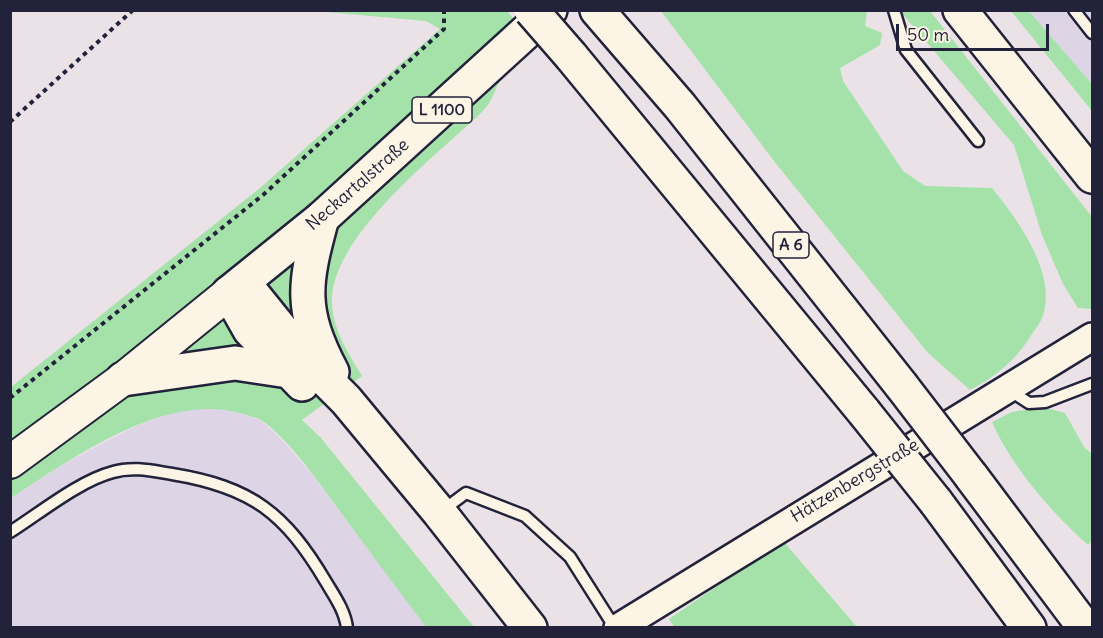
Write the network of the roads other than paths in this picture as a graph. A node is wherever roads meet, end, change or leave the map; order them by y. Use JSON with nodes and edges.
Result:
{"nodes":[{"id":1,"x":531,"y":10,"type":"edge"},
{"id":2,"x":550,"y":10,"type":"edge"},
{"id":3,"x":894,"y":10,"type":"edge"},
{"id":4,"x":960,"y":10,"type":"edge"},
{"id":5,"x":978,"y":10,"type":"edge"},
{"id":6,"x":1074,"y":10,"type":"edge"},
{"id":7,"x":602,"y":16,"type":"edge"},
{"id":8,"x":1092,"y":33,"type":"edge"},
{"id":9,"x":978,"y":141,"type":"dead end"},
{"id":10,"x":1092,"y":154,"type":"edge"},
{"id":11,"x":1092,"y":176,"type":"edge"},
{"id":12,"x":322,"y":218,"type":"junction"},
{"id":13,"x":236,"y":288,"type":"junction"},
{"id":14,"x":1092,"y":336,"type":"edge"},
{"id":15,"x":288,"y":371,"type":"junction"},
{"id":16,"x":123,"y":379,"type":"junction"},
{"id":17,"x":1092,"y":384,"type":"edge"},
{"id":18,"x":1006,"y":388,"type":"junction"},
{"id":19,"x":346,"y":400,"type":"junction"},
{"id":20,"x":10,"y":462,"type":"edge"},
{"id":21,"x":440,"y":512,"type":"junction"},
{"id":22,"x":10,"y":532,"type":"edge"},
{"id":23,"x":347,"y":627,"type":"edge"},
{"id":24,"x":513,"y":627,"type":"edge"},
{"id":25,"x":530,"y":627,"type":"edge"},
{"id":26,"x":616,"y":627,"type":"edge"},
{"id":27,"x":1029,"y":627,"type":"edge"},
{"id":28,"x":1085,"y":627,"type":"edge"}],
"edges":[{"from":1,"to":27,"type":"main road","number":"A 6","bridge":true},
{"from":2,"to":12,"type":"main road","name":"Neckartalstraße","number":"L 1100"},
{"from":3,"to":9,"type":"lane"},
{"from":4,"to":11,"type":"main road"},
{"from":5,"to":10,"type":"main road"},
{"from":6,"to":8,"type":"lane"},
{"from":7,"to":28,"type":"main road","number":"A 6","bridge":true},
{"from":12,"to":13,"type":"main road","name":"Neckartalstraße","number":"L 1100"},
{"from":12,"to":19,"type":"main road"},
{"from":13,"to":15,"type":"main road"},
{"from":13,"to":16,"type":"main road","number":"L 1100"},
{"from":13,"to":19,"type":"main road"},
{"from":14,"to":18,"type":"street","name":"Hätzenbergstraße"},
{"from":15,"to":16,"type":"main road"},
{"from":15,"to":24,"type":"main road"},
{"from":16,"to":20,"type":"main road","number":"L 1100"},
{"from":17,"to":18,"type":"lane"},
{"from":18,"to":26,"type":"street","name":"Hätzenbergstraße"},
{"from":19,"to":21,"type":"main road"},
{"from":21,"to":25,"type":"main road"},
{"from":21,"to":26,"type":"lane"},
{"from":22,"to":23,"type":"lane"}]}
